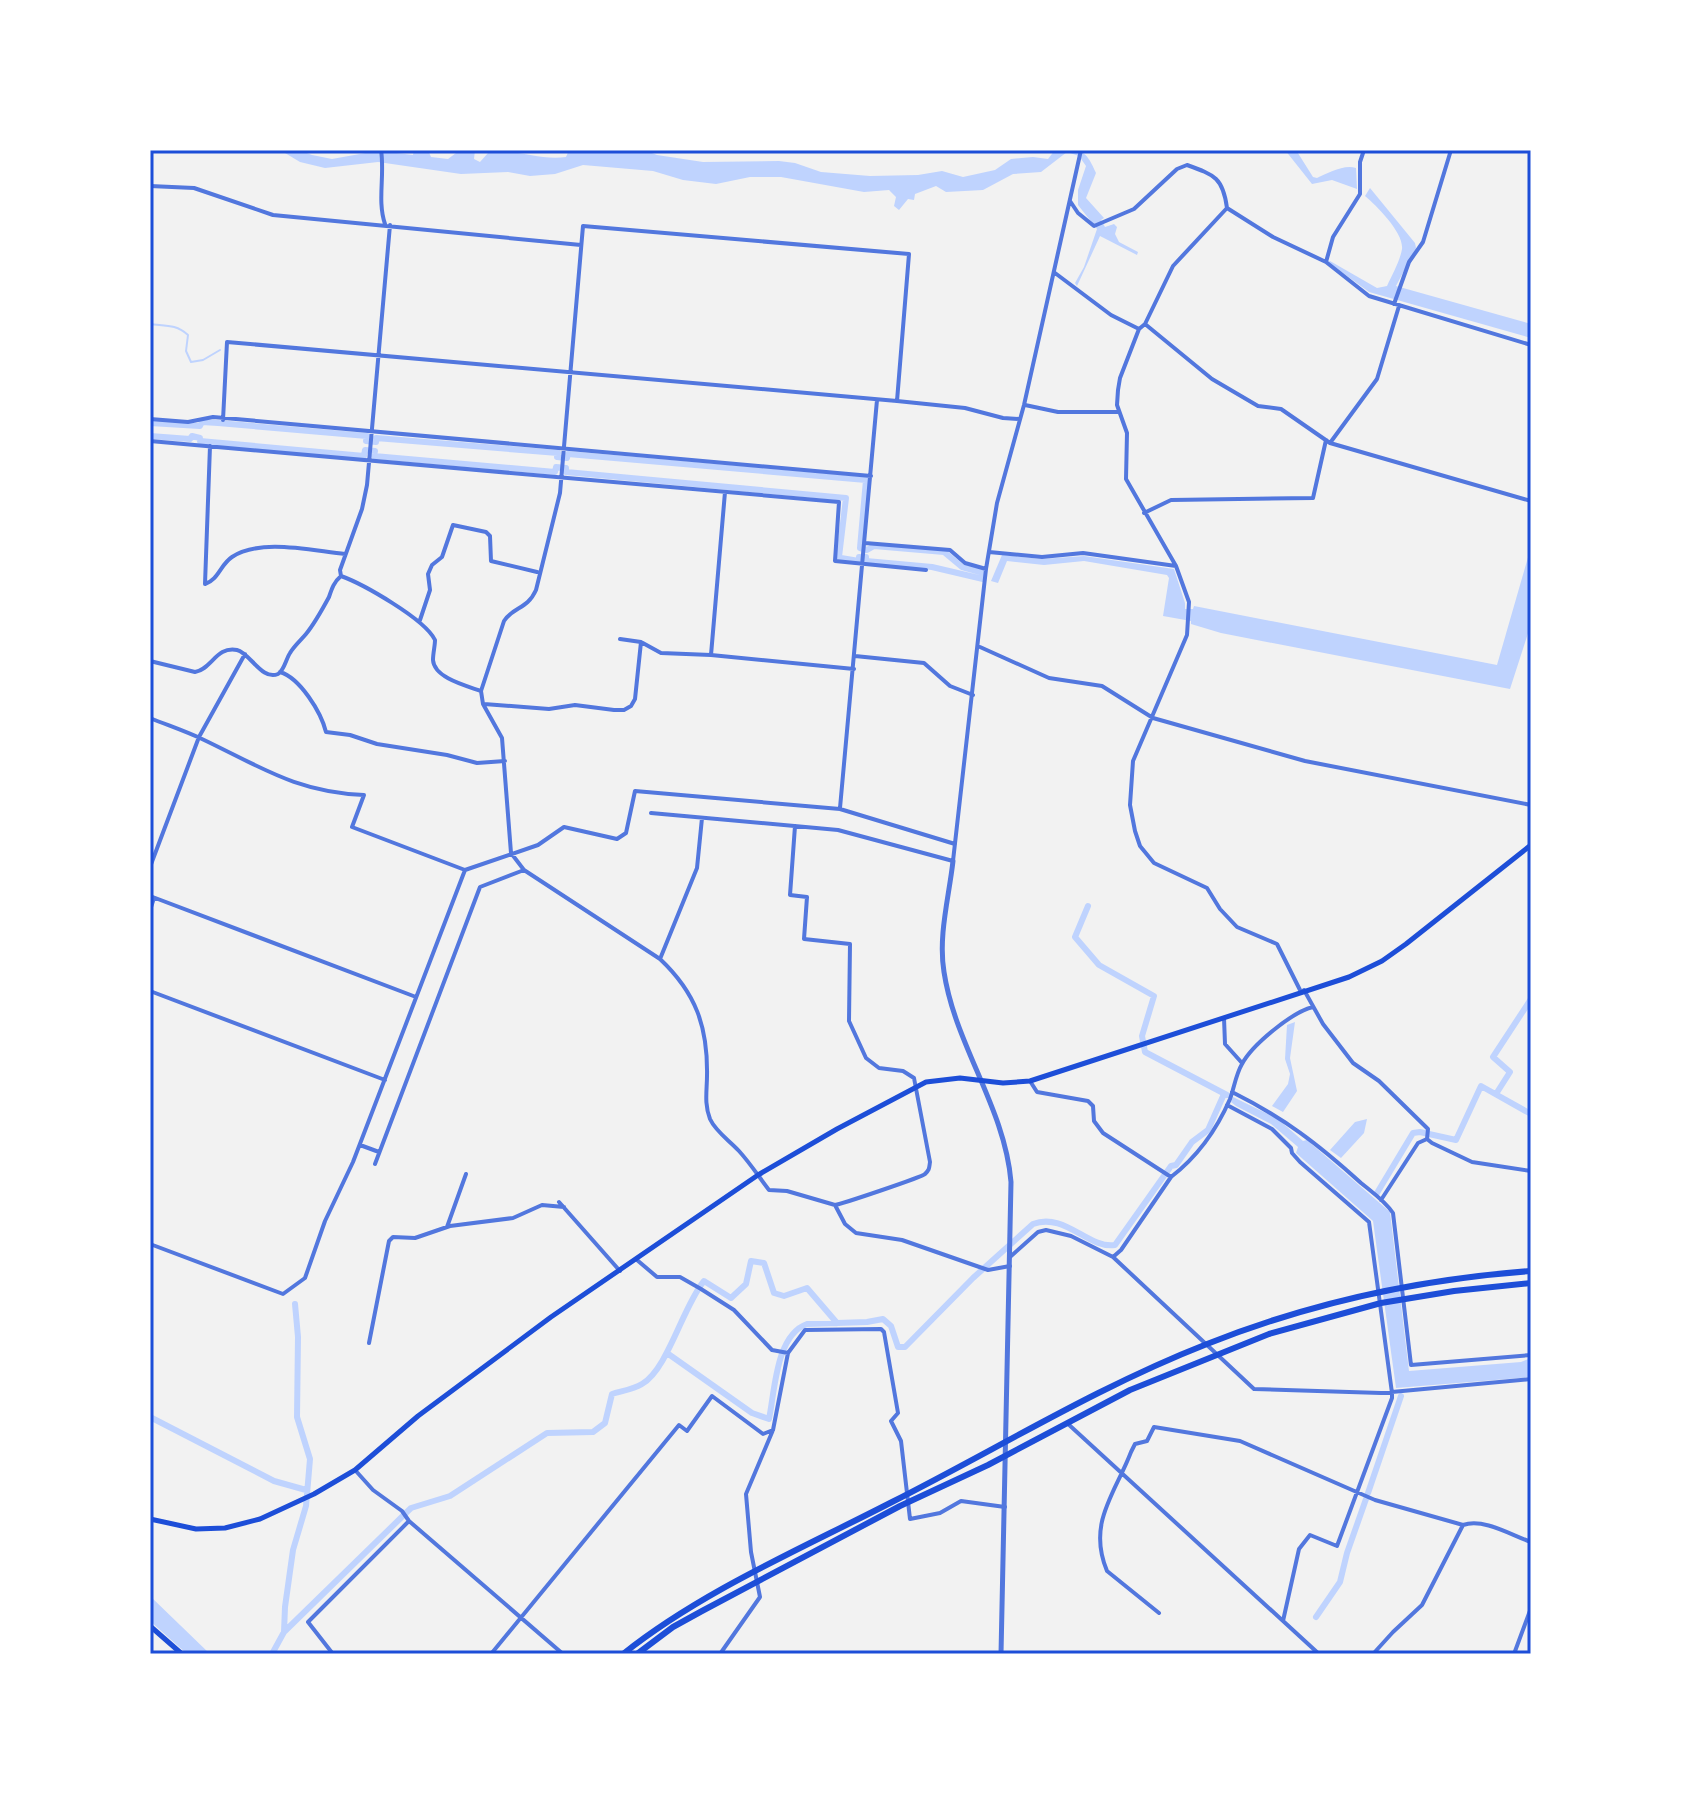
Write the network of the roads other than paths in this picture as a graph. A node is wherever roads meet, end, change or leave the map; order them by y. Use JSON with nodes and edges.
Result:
{"nodes":[{"id":1,"x":381,"y":150,"type":"edge"},
{"id":2,"x":1081,"y":150,"type":"edge"},
{"id":3,"x":1364,"y":150,"type":"edge"},
{"id":4,"x":1451,"y":150,"type":"edge"},
{"id":5,"x":150,"y":186,"type":"edge"},
{"id":6,"x":1070,"y":201,"type":"junction"},
{"id":7,"x":1227,"y":208,"type":"junction"},
{"id":8,"x":388,"y":224,"type":"junction"},
{"id":9,"x":581,"y":245,"type":"junction"},
{"id":10,"x":1326,"y":262,"type":"junction"},
{"id":11,"x":1054,"y":273,"type":"junction"},
{"id":12,"x":1396,"y":305,"type":"junction"},
{"id":13,"x":1145,"y":324,"type":"junction"},
{"id":14,"x":1139,"y":329,"type":"junction"},
{"id":15,"x":1531,"y":345,"type":"edge"},
{"id":16,"x":379,"y":356,"type":"junction"},
{"id":17,"x":570,"y":373,"type":"junction"},
{"id":18,"x":877,"y":400,"type":"junction"},
{"id":19,"x":897,"y":401,"type":"junction"},
{"id":20,"x":1024,"y":405,"type":"junction"},
{"id":21,"x":1118,"y":412,"type":"junction"},
{"id":22,"x":150,"y":419,"type":"edge"},
{"id":23,"x":1019,"y":419,"type":"junction"},
{"id":24,"x":223,"y":420,"type":"junction"},
{"id":25,"x":372,"y":433,"type":"junction"},
{"id":26,"x":150,"y":441,"type":"edge"},
{"id":27,"x":1328,"y":441,"type":"junction"},
{"id":28,"x":210,"y":446,"type":"junction"},
{"id":29,"x":563,"y":450,"type":"junction"},
{"id":30,"x":370,"y":459,"type":"junction"},
{"id":31,"x":871,"y":476,"type":"junction"},
{"id":32,"x":560,"y":478,"type":"junction"},
{"id":33,"x":725,"y":492,"type":"junction"},
{"id":34,"x":1531,"y":501,"type":"edge"},
{"id":35,"x":1144,"y":513,"type":"junction"},
{"id":36,"x":865,"y":545,"type":"junction"},
{"id":37,"x":989,"y":552,"type":"junction"},
{"id":38,"x":345,"y":554,"type":"junction"},
{"id":39,"x":862,"y":562,"type":"junction"},
{"id":40,"x":1176,"y":566,"type":"junction"},
{"id":41,"x":986,"y":569,"type":"junction"},
{"id":42,"x":926,"y":570,"type":"dead end"},
{"id":43,"x":538,"y":572,"type":"junction"},
{"id":44,"x":341,"y":576,"type":"junction"},
{"id":45,"x":420,"y":620,"type":"junction"},
{"id":46,"x":620,"y":639,"type":"dead end"},
{"id":47,"x":641,"y":642,"type":"junction"},
{"id":48,"x":979,"y":647,"type":"junction"},
{"id":49,"x":245,"y":654,"type":"junction"},
{"id":50,"x":711,"y":655,"type":"junction"},
{"id":51,"x":855,"y":656,"type":"junction"},
{"id":52,"x":150,"y":661,"type":"edge"},
{"id":53,"x":854,"y":669,"type":"junction"},
{"id":54,"x":280,"y":672,"type":"junction"},
{"id":55,"x":481,"y":691,"type":"junction"},
{"id":56,"x":973,"y":695,"type":"junction"},
{"id":57,"x":483,"y":704,"type":"junction"},
{"id":58,"x":150,"y":718,"type":"edge"},
{"id":59,"x":1153,"y":718,"type":"junction"},
{"id":60,"x":199,"y":737,"type":"junction"},
{"id":61,"x":505,"y":761,"type":"junction"},
{"id":62,"x":1531,"y":805,"type":"edge"},
{"id":63,"x":840,"y":809,"type":"junction"},
{"id":64,"x":651,"y":813,"type":"dead end"},
{"id":65,"x":702,"y":818,"type":"junction"},
{"id":66,"x":795,"y":826,"type":"junction"},
{"id":67,"x":955,"y":844,"type":"junction"},
{"id":68,"x":1531,"y":845,"type":"edge"},
{"id":69,"x":511,"y":853,"type":"junction"},
{"id":70,"x":953,"y":861,"type":"junction"},
{"id":71,"x":150,"y":867,"type":"edge"},
{"id":72,"x":523,"y":868,"type":"junction"},
{"id":73,"x":465,"y":870,"type":"junction"},
{"id":74,"x":152,"y":897,"type":"edge"},
{"id":75,"x":150,"y":910,"type":"edge"},
{"id":76,"x":660,"y":959,"type":"junction"},
{"id":77,"x":150,"y":991,"type":"edge"},
{"id":78,"x":1303,"y":991,"type":"junction"},
{"id":79,"x":416,"y":997,"type":"junction"},
{"id":80,"x":1313,"y":1007,"type":"junction"},
{"id":81,"x":1224,"y":1018,"type":"junction"},
{"id":82,"x":1242,"y":1063,"type":"junction"},
{"id":83,"x":982,"y":1079,"type":"junction"},
{"id":84,"x":385,"y":1080,"type":"junction"},
{"id":85,"x":1030,"y":1081,"type":"junction"},
{"id":86,"x":917,"y":1084,"type":"junction"},
{"id":87,"x":1230,"y":1098,"type":"junction"},
{"id":88,"x":1428,"y":1134,"type":"junction"},
{"id":89,"x":360,"y":1145,"type":"junction"},
{"id":90,"x":379,"y":1152,"type":"junction"},
{"id":91,"x":375,"y":1164,"type":"dead end"},
{"id":92,"x":1531,"y":1171,"type":"edge"},
{"id":93,"x":466,"y":1174,"type":"dead end"},
{"id":94,"x":758,"y":1175,"type":"junction"},
{"id":95,"x":1169,"y":1176,"type":"junction"},
{"id":96,"x":1381,"y":1200,"type":"junction"},
{"id":97,"x":559,"y":1202,"type":"dead end"},
{"id":98,"x":835,"y":1205,"type":"junction"},
{"id":99,"x":564,"y":1207,"type":"junction"},
{"id":100,"x":447,"y":1227,"type":"junction"},
{"id":101,"x":150,"y":1244,"type":"edge"},
{"id":102,"x":1010,"y":1254,"type":"junction"},
{"id":103,"x":1113,"y":1257,"type":"junction"},
{"id":104,"x":637,"y":1260,"type":"junction"},
{"id":105,"x":1010,"y":1266,"type":"junction"},
{"id":106,"x":620,"y":1271,"type":"junction"},
{"id":107,"x":1531,"y":1271,"type":"edge"},
{"id":108,"x":1531,"y":1283,"type":"edge"},
{"id":109,"x":1401,"y":1287,"type":"junction"},
{"id":110,"x":1380,"y":1291,"type":"junction"},
{"id":111,"x":1402,"y":1298,"type":"junction"},
{"id":112,"x":1381,"y":1303,"type":"junction"},
{"id":113,"x":369,"y":1343,"type":"dead end"},
{"id":114,"x":1206,"y":1344,"type":"junction"},
{"id":115,"x":784,"y":1352,"type":"junction"},
{"id":116,"x":1217,"y":1353,"type":"junction"},
{"id":117,"x":1531,"y":1355,"type":"edge"},
{"id":118,"x":1531,"y":1379,"type":"edge"},
{"id":119,"x":1392,"y":1393,"type":"junction"},
{"id":120,"x":1067,"y":1423,"type":"junction"},
{"id":121,"x":773,"y":1430,"type":"junction"},
{"id":122,"x":1007,"y":1441,"type":"junction"},
{"id":123,"x":1006,"y":1455,"type":"junction"},
{"id":124,"x":355,"y":1470,"type":"junction"},
{"id":125,"x":1122,"y":1474,"type":"junction"},
{"id":126,"x":1358,"y":1493,"type":"junction"},
{"id":127,"x":908,"y":1498,"type":"junction"},
{"id":128,"x":1005,"y":1507,"type":"junction"},
{"id":129,"x":150,"y":1519,"type":"edge"},
{"id":130,"x":408,"y":1519,"type":"junction"},
{"id":131,"x":1463,"y":1525,"type":"junction"},
{"id":132,"x":1531,"y":1542,"type":"edge"},
{"id":133,"x":756,"y":1572,"type":"junction"},
{"id":134,"x":759,"y":1582,"type":"junction"},
{"id":135,"x":1531,"y":1608,"type":"edge"},
{"id":136,"x":1159,"y":1613,"type":"dead end"},
{"id":137,"x":521,"y":1619,"type":"junction"},
{"id":138,"x":1283,"y":1621,"type":"junction"},
{"id":139,"x":150,"y":1626,"type":"edge"},
{"id":140,"x":182,"y":1654,"type":"edge"},
{"id":141,"x":333,"y":1654,"type":"edge"},
{"id":142,"x":491,"y":1654,"type":"edge"},
{"id":143,"x":563,"y":1654,"type":"edge"},
{"id":144,"x":623,"y":1654,"type":"edge"},
{"id":145,"x":637,"y":1654,"type":"edge"},
{"id":146,"x":720,"y":1654,"type":"edge"},
{"id":147,"x":1001,"y":1654,"type":"edge"},
{"id":148,"x":1319,"y":1654,"type":"edge"},
{"id":149,"x":1373,"y":1654,"type":"edge"},
{"id":150,"x":1514,"y":1654,"type":"edge"}],
"edges":[{"from":1,"to":8,"type":"street"},
{"from":2,"to":6,"type":"street"},
{"from":3,"to":10,"type":"street"},
{"from":4,"to":12,"type":"street"},
{"from":5,"to":8,"type":"street"},
{"from":6,"to":7,"type":"street"},
{"from":6,"to":11,"type":"street"},
{"from":7,"to":10,"type":"street"},
{"from":7,"to":13,"type":"street"},
{"from":8,"to":9,"type":"street"},
{"from":8,"to":16,"type":"street"},
{"from":9,"to":17,"type":"street"},
{"from":9,"to":19,"type":"street"},
{"from":10,"to":12,"type":"street"},
{"from":11,"to":14,"type":"street"},
{"from":11,"to":20,"type":"street"},
{"from":12,"to":15,"type":"street"},
{"from":12,"to":27,"type":"street"},
{"from":13,"to":14,"type":"street"},
{"from":13,"to":27,"type":"street"},
{"from":14,"to":21,"type":"street"},
{"from":16,"to":17,"type":"street"},
{"from":16,"to":24,"type":"street"},
{"from":16,"to":25,"type":"street"},
{"from":17,"to":18,"type":"street"},
{"from":17,"to":29,"type":"street"},
{"from":18,"to":19,"type":"street"},
{"from":18,"to":31,"type":"street"},
{"from":19,"to":23,"type":"street"},
{"from":20,"to":21,"type":"street"},
{"from":20,"to":23,"type":"street"},
{"from":21,"to":35,"type":"street"},
{"from":22,"to":24,"type":"street"},
{"from":23,"to":37,"type":"street"},
{"from":24,"to":25,"type":"street"},
{"from":25,"to":29,"type":"street"},
{"from":25,"to":30,"type":"street"},
{"from":26,"to":28,"type":"street"},
{"from":27,"to":34,"type":"street"},
{"from":27,"to":35,"type":"street"},
{"from":28,"to":30,"type":"street"},
{"from":28,"to":38,"type":"street"},
{"from":29,"to":31,"type":"street"},
{"from":29,"to":32,"type":"street"},
{"from":30,"to":32,"type":"street"},
{"from":30,"to":38,"type":"street"},
{"from":31,"to":36,"type":"street"},
{"from":32,"to":33,"type":"street"},
{"from":32,"to":43,"type":"street"},
{"from":33,"to":39,"type":"street"},
{"from":33,"to":50,"type":"street"},
{"from":35,"to":40,"type":"street"},
{"from":36,"to":39,"type":"street"},
{"from":36,"to":41,"type":"street"},
{"from":37,"to":40,"type":"street"},
{"from":37,"to":41,"type":"street"},
{"from":38,"to":44,"type":"street"},
{"from":39,"to":42,"type":"street"},
{"from":39,"to":51,"type":"street"},
{"from":40,"to":59,"type":"street"},
{"from":41,"to":48,"type":"street"},
{"from":43,"to":45,"type":"street"},
{"from":43,"to":55,"type":"street"},
{"from":44,"to":45,"type":"street"},
{"from":44,"to":54,"type":"street"},
{"from":45,"to":55,"type":"street"},
{"from":46,"to":47,"type":"street"},
{"from":47,"to":50,"type":"street"},
{"from":47,"to":57,"type":"street"},
{"from":48,"to":56,"type":"street"},
{"from":48,"to":59,"type":"street"},
{"from":49,"to":52,"type":"street"},
{"from":49,"to":54,"type":"street"},
{"from":49,"to":60,"type":"street"},
{"from":50,"to":53,"type":"street"},
{"from":51,"to":53,"type":"street"},
{"from":51,"to":56,"type":"street"},
{"from":53,"to":63,"type":"street"},
{"from":54,"to":61,"type":"street"},
{"from":55,"to":57,"type":"street"},
{"from":56,"to":67,"type":"street"},
{"from":57,"to":61,"type":"street"},
{"from":58,"to":60,"type":"street"},
{"from":59,"to":62,"type":"street"},
{"from":59,"to":78,"type":"street"},
{"from":60,"to":71,"type":"street"},
{"from":60,"to":73,"type":"street"},
{"from":61,"to":69,"type":"street"},
{"from":63,"to":67,"type":"street"},
{"from":63,"to":69,"type":"street"},
{"from":64,"to":65,"type":"street"},
{"from":65,"to":66,"type":"street"},
{"from":65,"to":76,"type":"street"},
{"from":66,"to":70,"type":"street"},
{"from":66,"to":86,"type":"street"},
{"from":67,"to":70,"type":"street"},
{"from":68,"to":78,"type":"main road"},
{"from":69,"to":72,"type":"street"},
{"from":69,"to":73,"type":"street"},
{"from":70,"to":83,"type":"street"},
{"from":72,"to":76,"type":"street"},
{"from":72,"to":90,"type":"street"},
{"from":73,"to":79,"type":"street"},
{"from":74,"to":75,"type":"street"},
{"from":74,"to":79,"type":"street"},
{"from":76,"to":94,"type":"street"},
{"from":77,"to":84,"type":"street"},
{"from":78,"to":80,"type":"street"},
{"from":78,"to":81,"type":"main road"},
{"from":79,"to":84,"type":"street"},
{"from":80,"to":82,"type":"street"},
{"from":80,"to":88,"type":"street"},
{"from":81,"to":82,"type":"street"},
{"from":81,"to":85,"type":"main road"},
{"from":82,"to":87,"type":"street"},
{"from":83,"to":85,"type":"main road"},
{"from":83,"to":86,"type":"main road"},
{"from":83,"to":102,"type":"street"},
{"from":84,"to":89,"type":"street"},
{"from":85,"to":95,"type":"street"},
{"from":86,"to":94,"type":"main road"},
{"from":86,"to":98,"type":"street"},
{"from":87,"to":95,"type":"street"},
{"from":87,"to":96,"type":"street"},
{"from":87,"to":110,"type":"street"},
{"from":88,"to":92,"type":"street"},
{"from":88,"to":96,"type":"street"},
{"from":89,"to":90,"type":"street"},
{"from":89,"to":101,"type":"street"},
{"from":90,"to":91,"type":"street"},
{"from":93,"to":100,"type":"street"},
{"from":94,"to":98,"type":"street"},
{"from":94,"to":104,"type":"main road"},
{"from":95,"to":103,"type":"street"},
{"from":96,"to":109,"type":"street"},
{"from":97,"to":99,"type":"street"},
{"from":98,"to":105,"type":"street"},
{"from":99,"to":100,"type":"street"},
{"from":99,"to":106,"type":"street"},
{"from":100,"to":113,"type":"street"},
{"from":102,"to":103,"type":"street"},
{"from":102,"to":105,"type":"street"},
{"from":103,"to":114,"type":"street"},
{"from":104,"to":106,"type":"main road"},
{"from":104,"to":115,"type":"street"},
{"from":105,"to":122,"type":"street"},
{"from":106,"to":124,"type":"main road"},
{"from":107,"to":109,"type":"highway"},
{"from":108,"to":111,"type":"highway"},
{"from":109,"to":110,"type":"highway"},
{"from":109,"to":111,"type":"street"},
{"from":110,"to":112,"type":"street"},
{"from":110,"to":114,"type":"highway"},
{"from":111,"to":112,"type":"highway"},
{"from":111,"to":117,"type":"street"},
{"from":112,"to":116,"type":"highway"},
{"from":112,"to":119,"type":"street"},
{"from":114,"to":116,"type":"street"},
{"from":114,"to":122,"type":"highway"},
{"from":115,"to":121,"type":"street"},
{"from":115,"to":127,"type":"street"},
{"from":116,"to":119,"type":"street"},
{"from":116,"to":120,"type":"highway"},
{"from":118,"to":119,"type":"street"},
{"from":119,"to":126,"type":"street"},
{"from":120,"to":123,"type":"highway"},
{"from":120,"to":125,"type":"street"},
{"from":121,"to":133,"type":"street"},
{"from":121,"to":137,"type":"street"},
{"from":122,"to":123,"type":"street"},
{"from":122,"to":127,"type":"highway"},
{"from":123,"to":127,"type":"highway"},
{"from":123,"to":128,"type":"street"},
{"from":124,"to":129,"type":"main road"},
{"from":124,"to":130,"type":"street"},
{"from":125,"to":126,"type":"street"},
{"from":125,"to":136,"type":"street"},
{"from":125,"to":138,"type":"street"},
{"from":126,"to":131,"type":"street"},
{"from":126,"to":138,"type":"street"},
{"from":127,"to":128,"type":"street"},
{"from":127,"to":133,"type":"highway"},
{"from":127,"to":134,"type":"highway"},
{"from":128,"to":147,"type":"street"},
{"from":130,"to":137,"type":"street"},
{"from":130,"to":141,"type":"street"},
{"from":131,"to":132,"type":"street"},
{"from":131,"to":149,"type":"street"},
{"from":133,"to":134,"type":"street"},
{"from":133,"to":144,"type":"highway"},
{"from":134,"to":145,"type":"highway"},
{"from":134,"to":146,"type":"street"},
{"from":135,"to":150,"type":"street"},
{"from":137,"to":142,"type":"street"},
{"from":137,"to":143,"type":"street"},
{"from":138,"to":148,"type":"street"},
{"from":139,"to":140,"type":"main road"}]}
